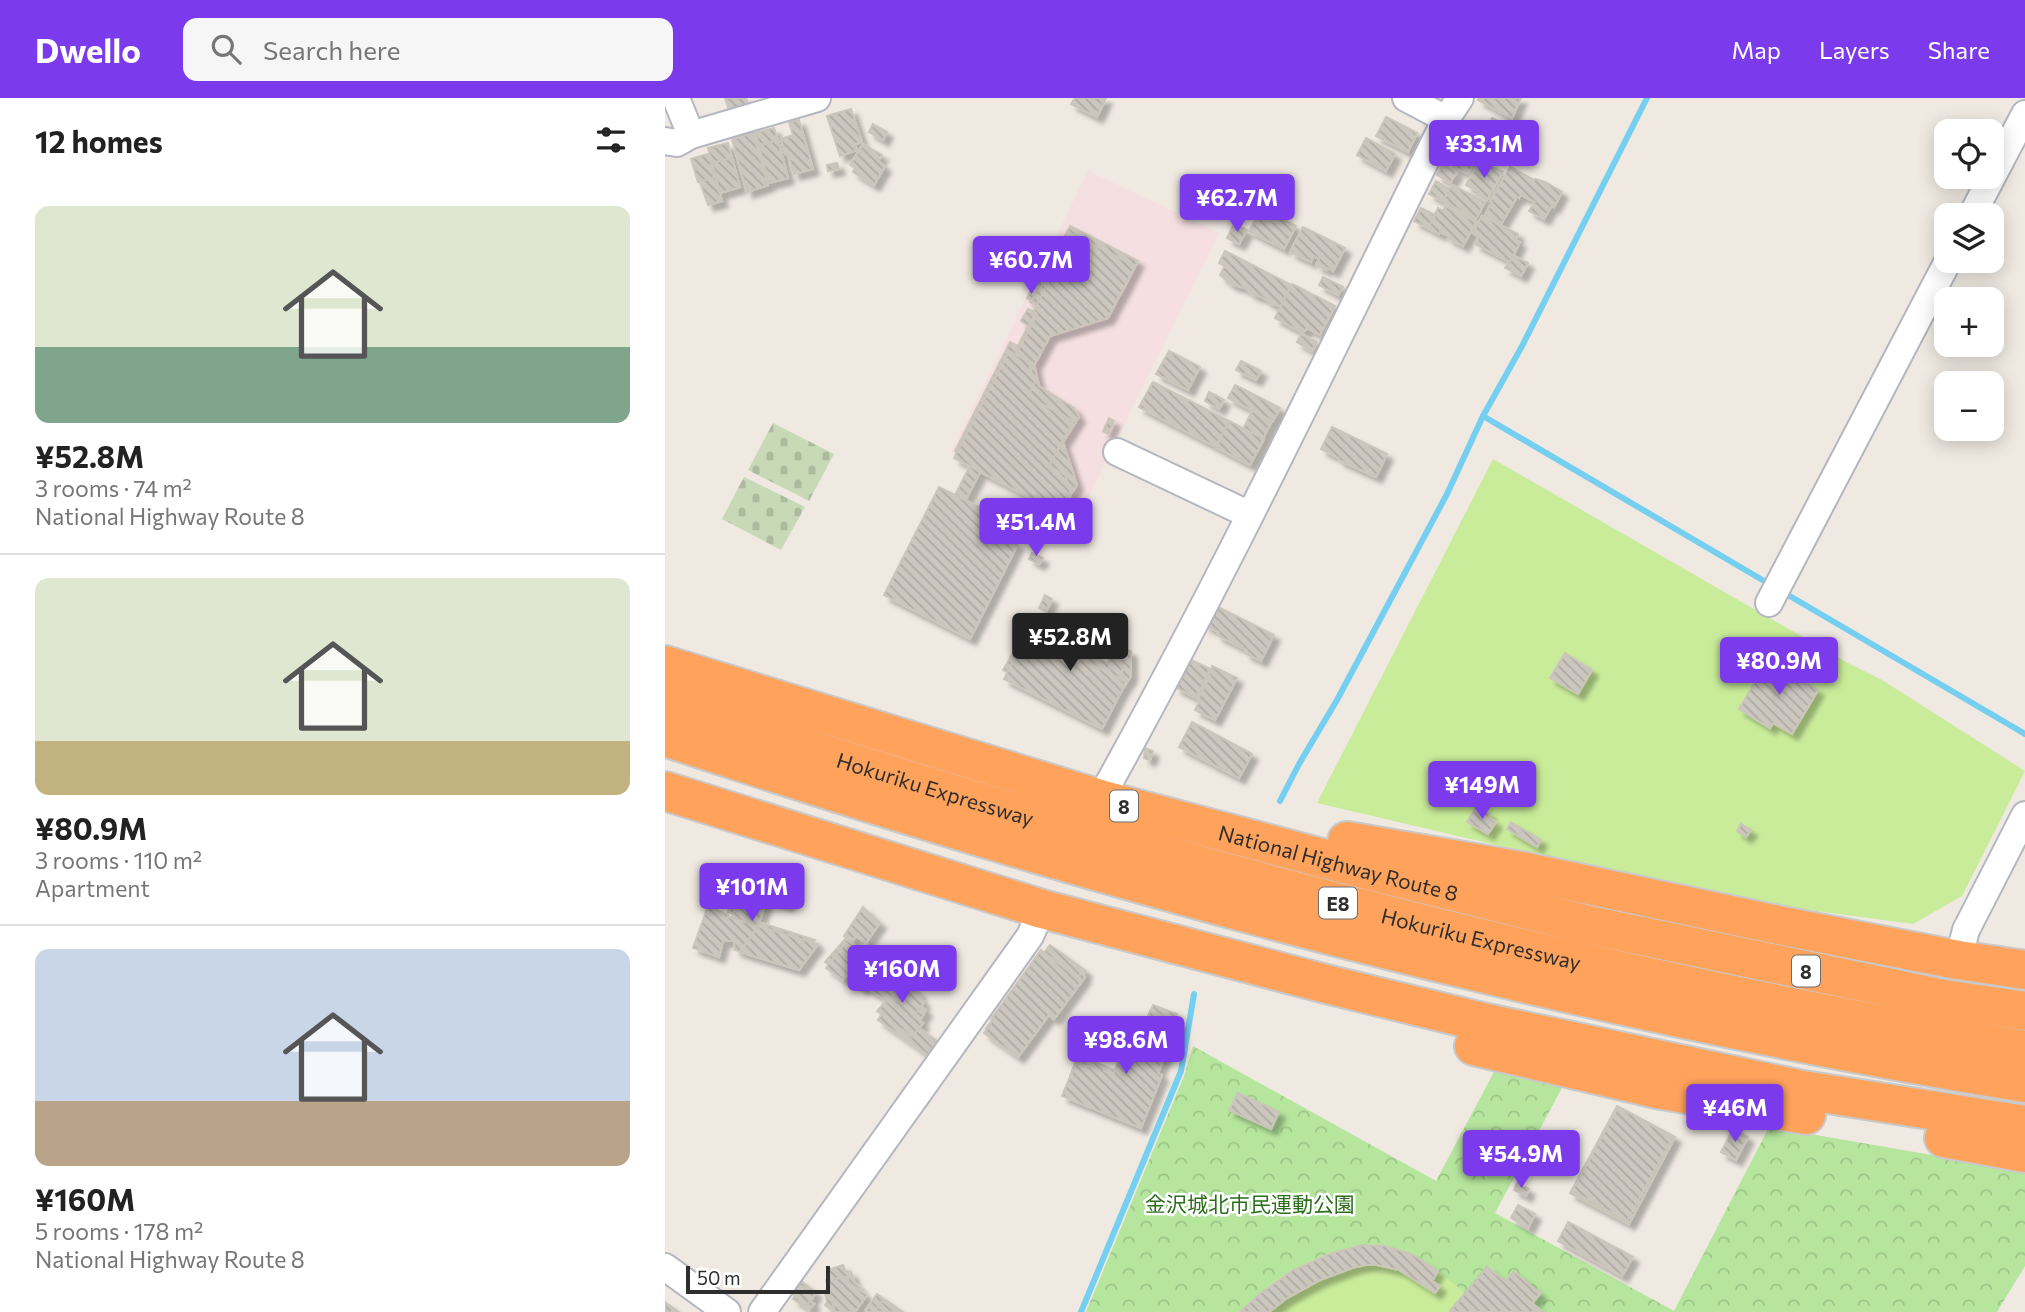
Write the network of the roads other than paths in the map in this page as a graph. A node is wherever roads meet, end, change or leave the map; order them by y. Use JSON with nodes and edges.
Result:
{"nodes":[{"id":1,"x":676,"y":98,"type":"edge"},
{"id":2,"x":817,"y":98,"type":"edge"},
{"id":3,"x":1406,"y":98,"type":"edge"},
{"id":4,"x":1453,"y":108,"type":"edge"},
{"id":5,"x":2025,"y":114,"type":"edge"},
{"id":6,"x":691,"y":135,"type":"junction"},
{"id":7,"x":665,"y":141,"type":"edge"},
{"id":8,"x":1978,"y":203,"type":"edge"},
{"id":9,"x":1942,"y":273,"type":"edge"},
{"id":10,"x":1117,"y":452,"type":"dead end"},
{"id":11,"x":1250,"y":515,"type":"junction"},
{"id":12,"x":1774,"y":593,"type":"dead end"},
{"id":13,"x":665,"y":665,"type":"edge"},
{"id":14,"x":665,"y":702,"type":"edge"},
{"id":15,"x":665,"y":737,"type":"edge"},
{"id":16,"x":665,"y":791,"type":"edge"},
{"id":17,"x":1100,"y":799,"type":"junction"},
{"id":18,"x":2025,"y":815,"type":"edge"},
{"id":19,"x":1042,"y":909,"type":"junction"},
{"id":20,"x":1135,"y":934,"type":"junction"},
{"id":21,"x":1958,"y":960,"type":"junction"},
{"id":22,"x":2025,"y":970,"type":"edge"},
{"id":23,"x":2025,"y":1011,"type":"edge"},
{"id":24,"x":2025,"y":1050,"type":"edge"},
{"id":25,"x":2025,"y":1083,"type":"edge"},
{"id":26,"x":2025,"y":1125,"type":"edge"},
{"id":27,"x":2025,"y":1153,"type":"edge"},
{"id":28,"x":665,"y":1266,"type":"edge"},
{"id":29,"x":727,"y":1312,"type":"edge"},
{"id":30,"x":762,"y":1312,"type":"edge"}],
"edges":[{"from":1,"to":6,"type":"street"},
{"from":2,"to":6,"type":"street"},
{"from":3,"to":4,"type":"street"},
{"from":4,"to":11,"type":"street"},
{"from":5,"to":8,"type":"street"},
{"from":6,"to":7,"type":"street"},
{"from":9,"to":12,"type":"street"},
{"from":10,"to":11,"type":"street"},
{"from":11,"to":17,"type":"street"},
{"from":13,"to":17,"type":"highway","name":"National Highway Route 8","number":"8"},
{"from":14,"to":24,"type":"highway","name":"Hokuriku Expressway","number":"E8"},
{"from":15,"to":25,"type":"highway","name":"Hokuriku Expressway","number":"E8"},
{"from":16,"to":19,"type":"highway"},
{"from":17,"to":21,"type":"highway"},
{"from":17,"to":23,"type":"highway","name":"National Highway Route 8","number":"8"},
{"from":18,"to":21,"type":"street"},
{"from":19,"to":20,"type":"highway"},
{"from":19,"to":30,"type":"street"},
{"from":20,"to":26,"type":"highway"},
{"from":20,"to":27,"type":"highway"},
{"from":21,"to":22,"type":"highway"},
{"from":28,"to":29,"type":"street"}]}
